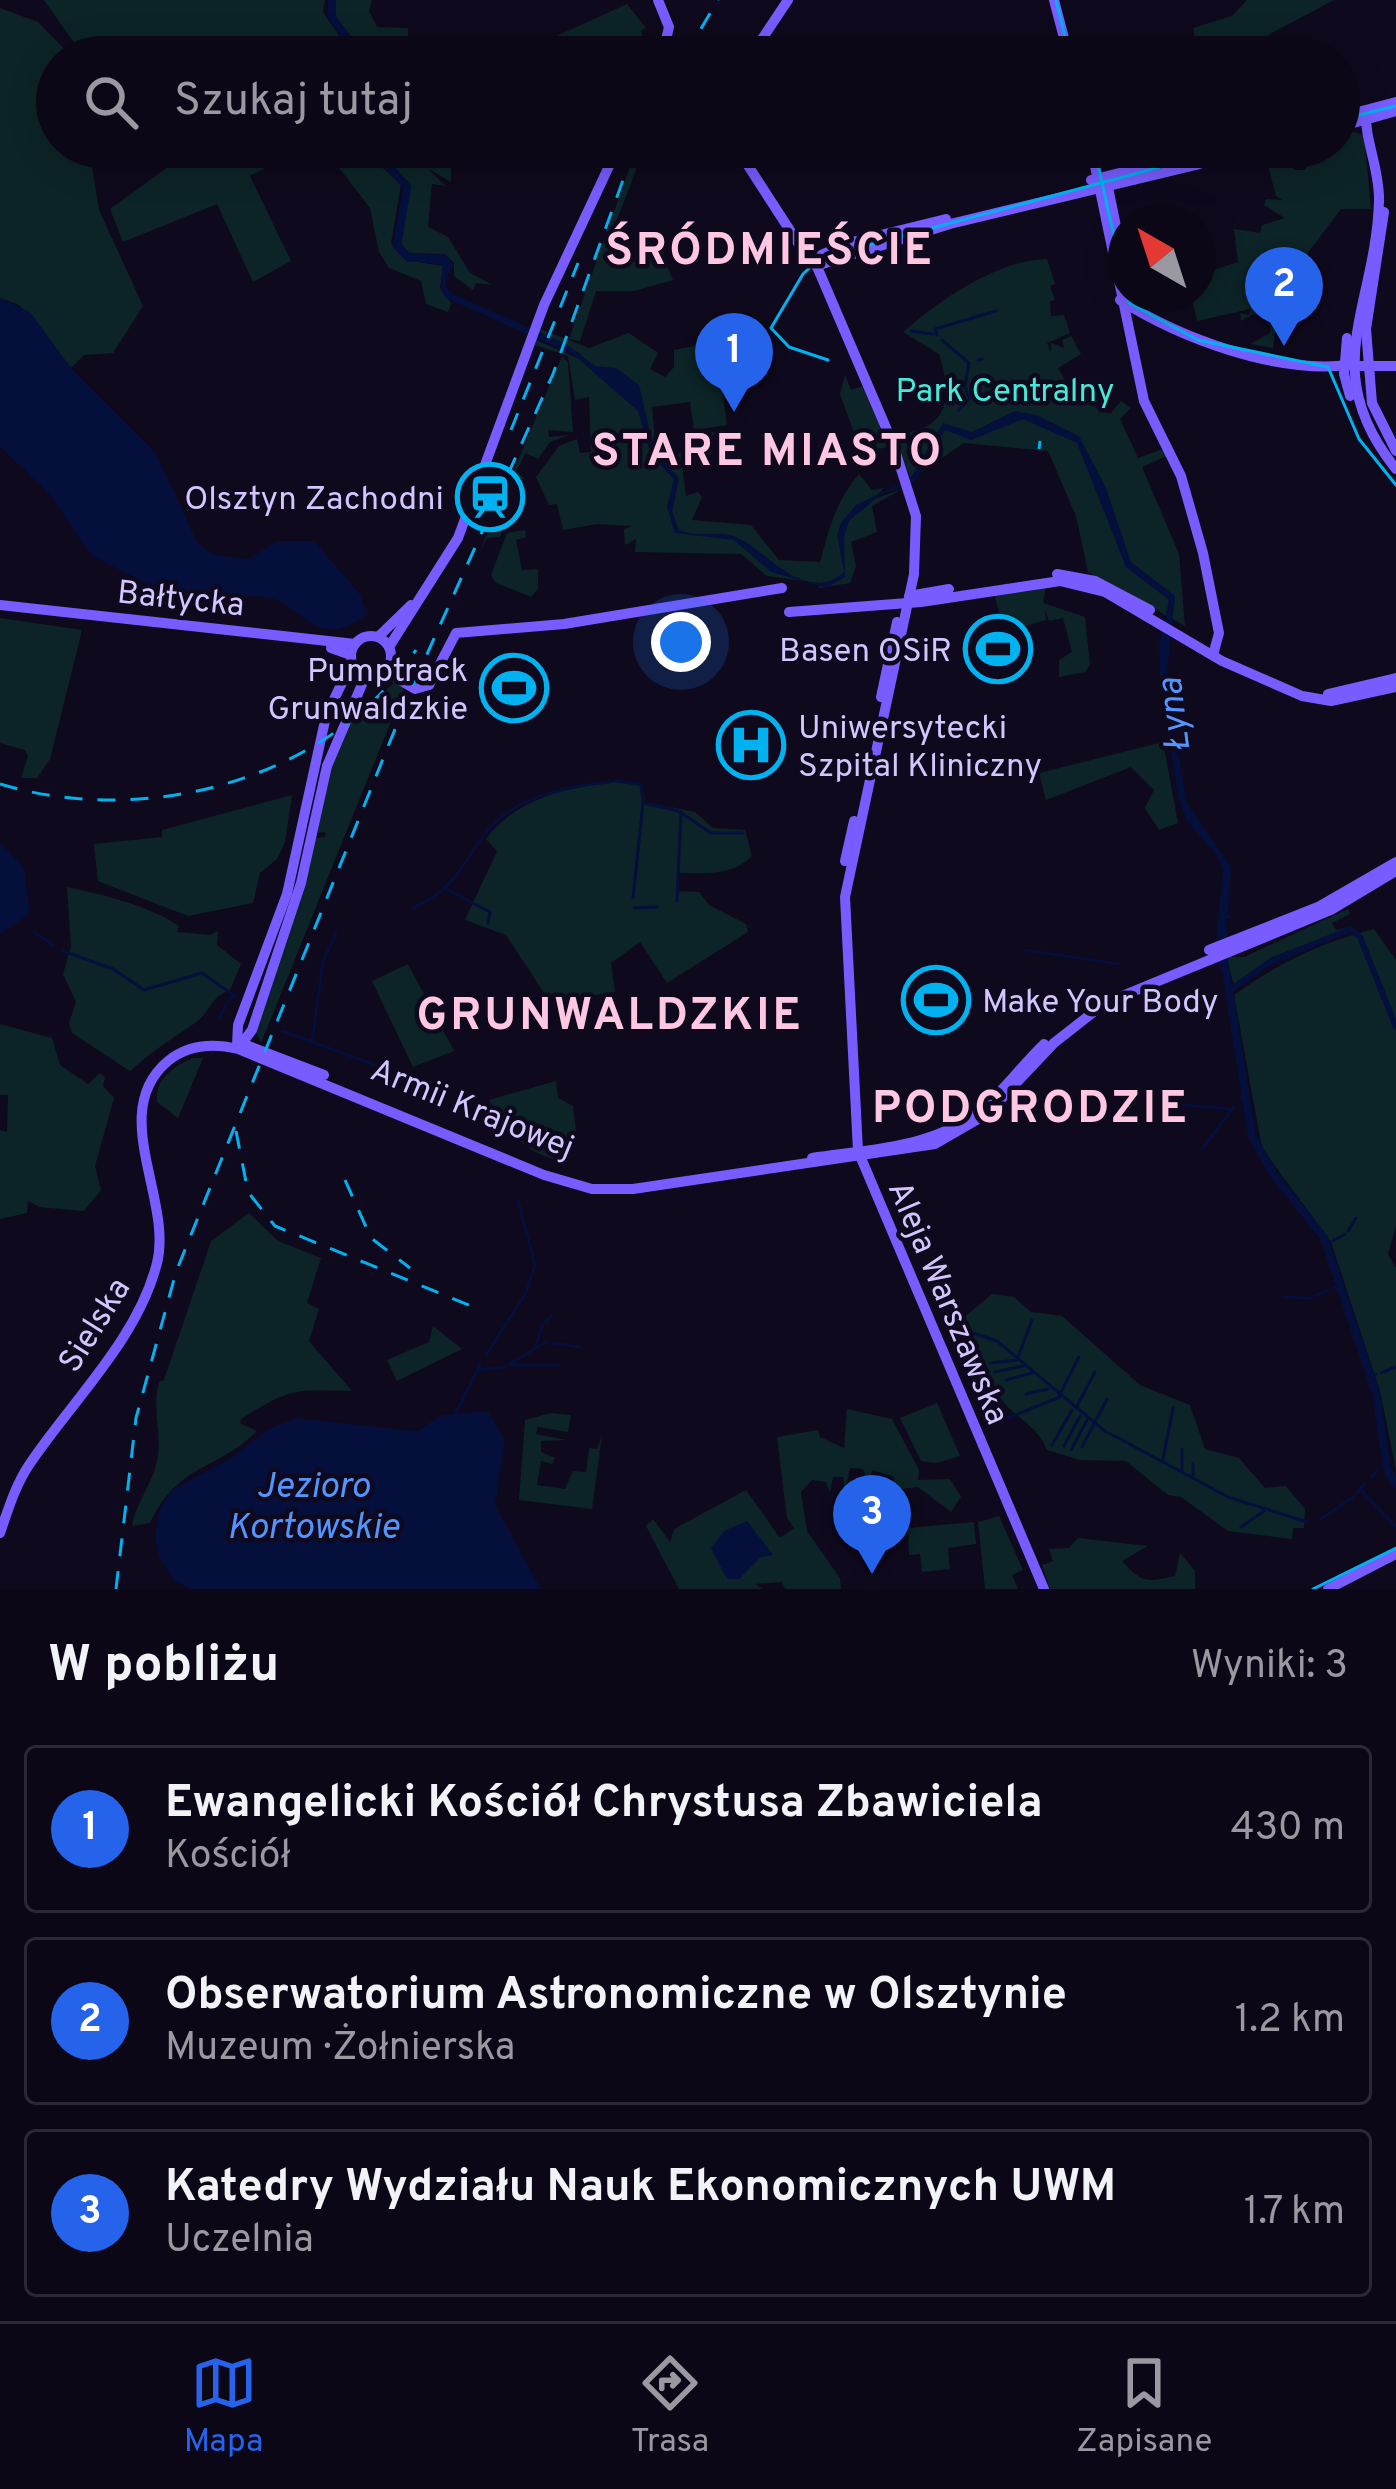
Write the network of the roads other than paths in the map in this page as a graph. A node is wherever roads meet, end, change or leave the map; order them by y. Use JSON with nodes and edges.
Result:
{"nodes":[{"id":1,"x":662,"y":0,"type":"edge"},
{"id":2,"x":788,"y":0,"type":"edge"},
{"id":3,"x":1057,"y":0,"type":"edge"},
{"id":4,"x":668,"y":36,"type":"edge"},
{"id":5,"x":764,"y":36,"type":"edge"},
{"id":6,"x":1066,"y":36,"type":"edge"},
{"id":7,"x":1396,"y":102,"type":"edge"},
{"id":8,"x":1392,"y":112,"type":"edge"},
{"id":9,"x":1360,"y":118,"type":"edge"},
{"id":10,"x":1364,"y":118,"type":"junction"},
{"id":11,"x":1360,"y":119,"type":"edge"},
{"id":12,"x":1374,"y":138,"type":"junction"},
{"id":13,"x":604,"y":168,"type":"edge"},
{"id":14,"x":750,"y":168,"type":"edge"},
{"id":15,"x":1099,"y":168,"type":"edge"},
{"id":16,"x":1154,"y":168,"type":"edge"},
{"id":17,"x":1102,"y":181,"type":"junction"},
{"id":18,"x":1012,"y":204,"type":"junction"},
{"id":19,"x":1108,"y":204,"type":"edge"},
{"id":20,"x":1108,"y":210,"type":"edge"},
{"id":21,"x":1384,"y":212,"type":"junction"},
{"id":22,"x":1372,"y":248,"type":"junction"},
{"id":23,"x":814,"y":262,"type":"junction"},
{"id":24,"x":1126,"y":312,"type":"edge"},
{"id":25,"x":1150,"y":312,"type":"edge"},
{"id":26,"x":1140,"y":313,"type":"joint"},
{"id":27,"x":1126,"y":321,"type":"junction"},
{"id":28,"x":524,"y":348,"type":"junction"},
{"id":29,"x":1356,"y":366,"type":"junction"},
{"id":30,"x":1396,"y":366,"type":"edge"},
{"id":31,"x":1396,"y":451,"type":"edge"},
{"id":32,"x":1396,"y":467,"type":"edge"},
{"id":33,"x":914,"y":512,"type":"junction"},
{"id":34,"x":914,"y":574,"type":"junction"},
{"id":35,"x":932,"y":592,"type":"junction"},
{"id":36,"x":905,"y":600,"type":"junction"},
{"id":37,"x":877,"y":604,"type":"junction"},
{"id":38,"x":0,"y":608,"type":"edge"},
{"id":39,"x":1159,"y":619,"type":"junction"},
{"id":40,"x":897,"y":624,"type":"junction"},
{"id":41,"x":1216,"y":626,"type":"junction"},
{"id":42,"x":1180,"y":633,"type":"junction"},
{"id":43,"x":378,"y":638,"type":"junction"},
{"id":44,"x":1201,"y":642,"type":"junction"},
{"id":45,"x":334,"y":649,"type":"junction"},
{"id":46,"x":1214,"y":653,"type":"junction"},
{"id":47,"x":353,"y":654,"type":"junction"},
{"id":48,"x":388,"y":660,"type":"junction"},
{"id":49,"x":366,"y":675,"type":"junction"},
{"id":50,"x":343,"y":678,"type":"junction"},
{"id":51,"x":1396,"y":683,"type":"edge"},
{"id":52,"x":881,"y":712,"type":"junction"},
{"id":53,"x":1396,"y":867,"type":"edge"},
{"id":54,"x":252,"y":1030,"type":"junction"},
{"id":55,"x":236,"y":1043,"type":"junction"},
{"id":56,"x":262,"y":1049,"type":"junction"},
{"id":57,"x":855,"y":1155,"type":"junction"},
{"id":58,"x":604,"y":1188,"type":"junction"},
{"id":59,"x":0,"y":1515,"type":"edge"},
{"id":60,"x":0,"y":1533,"type":"edge"},
{"id":61,"x":1396,"y":1557,"type":"edge"},
{"id":62,"x":1040,"y":1589,"type":"edge"},
{"id":63,"x":1328,"y":1589,"type":"edge"},
{"id":64,"x":1345,"y":1589,"type":"edge"}],
"edges":[{"from":1,"to":4,"type":"main road"},
{"from":2,"to":5,"type":"main road"},
{"from":3,"to":6,"type":"main road"},
{"from":7,"to":10,"type":"main road"},
{"from":8,"to":10,"type":"main road"},
{"from":8,"to":12,"type":"main road"},
{"from":9,"to":10,"type":"main road"},
{"from":10,"to":11,"type":"main road"},
{"from":10,"to":12,"type":"main road"},
{"from":12,"to":21,"type":"main road"},
{"from":12,"to":22,"type":"main road"},
{"from":13,"to":28,"type":"main road"},
{"from":14,"to":23,"type":"main road"},
{"from":15,"to":17,"type":"main road"},
{"from":16,"to":17,"type":"main road"},
{"from":17,"to":18,"type":"main road"},
{"from":17,"to":18,"type":"main road"},
{"from":17,"to":19,"type":"main road"},
{"from":17,"to":20,"type":"main road"},
{"from":18,"to":23,"type":"main road"},
{"from":21,"to":29,"type":"main road"},
{"from":21,"to":32,"type":"main road"},
{"from":22,"to":29,"type":"main road"},
{"from":22,"to":32,"type":"main road"},
{"from":23,"to":33,"type":"main road"},
{"from":24,"to":27,"type":"main road"},
{"from":25,"to":29,"type":"main road"},
{"from":26,"to":27,"type":"main road"},
{"from":26,"to":29,"type":"main road"},
{"from":27,"to":41,"type":"main road"},
{"from":28,"to":43,"type":"main road"},
{"from":28,"to":48,"type":"main road"},
{"from":29,"to":30,"type":"main road"},
{"from":29,"to":31,"type":"main road"},
{"from":29,"to":32,"type":"main road"},
{"from":33,"to":34,"type":"main road"},
{"from":33,"to":36,"type":"main road"},
{"from":34,"to":35,"type":"main road"},
{"from":34,"to":36,"type":"main road"},
{"from":35,"to":36,"type":"main road"},
{"from":35,"to":39,"type":"main road"},
{"from":36,"to":37,"type":"main road"},
{"from":36,"to":39,"type":"main road"},
{"from":36,"to":40,"type":"main road"},
{"from":36,"to":52,"type":"main road"},
{"from":37,"to":40,"type":"main road"},
{"from":37,"to":48,"type":"main road"},
{"from":38,"to":45,"type":"main road","name":"Bałtycka"},
{"from":38,"to":47,"type":"main road","name":"Bałtycka"},
{"from":39,"to":42,"type":"main road"},
{"from":40,"to":52,"type":"main road"},
{"from":41,"to":44,"type":"main road"},
{"from":41,"to":46,"type":"main road"},
{"from":42,"to":44,"type":"main road"},
{"from":42,"to":46,"type":"main road"},
{"from":43,"to":47,"type":"main road"},
{"from":43,"to":48,"type":"main road"},
{"from":44,"to":46,"type":"main road"},
{"from":45,"to":47,"type":"main road","name":"Bałtycka"},
{"from":45,"to":50,"type":"main road"},
{"from":46,"to":51,"type":"main road"},
{"from":47,"to":49,"type":"main road"},
{"from":47,"to":50,"type":"main road"},
{"from":48,"to":49,"type":"main road"},
{"from":49,"to":54,"type":"main road"},
{"from":50,"to":55,"type":"main road"},
{"from":52,"to":57,"type":"main road","name":"Aleja Warszawska"},
{"from":53,"to":57,"type":"main road","name":"Armii Krajowej"},
{"from":54,"to":55,"type":"main road"},
{"from":54,"to":56,"type":"main road"},
{"from":55,"to":56,"type":"main road","name":"Armii Krajowej"},
{"from":55,"to":58,"type":"main road","name":"Armii Krajowej"},
{"from":55,"to":59,"type":"main road","name":"Sielska"},
{"from":55,"to":60,"type":"main road","name":"Sielska"},
{"from":56,"to":58,"type":"main road","name":"Armii Krajowej"},
{"from":57,"to":58,"type":"main road","name":"Armii Krajowej"},
{"from":57,"to":62,"type":"main road","name":"Aleja Warszawska"},
{"from":61,"to":63,"type":"main road"},
{"from":61,"to":64,"type":"main road"}]}
